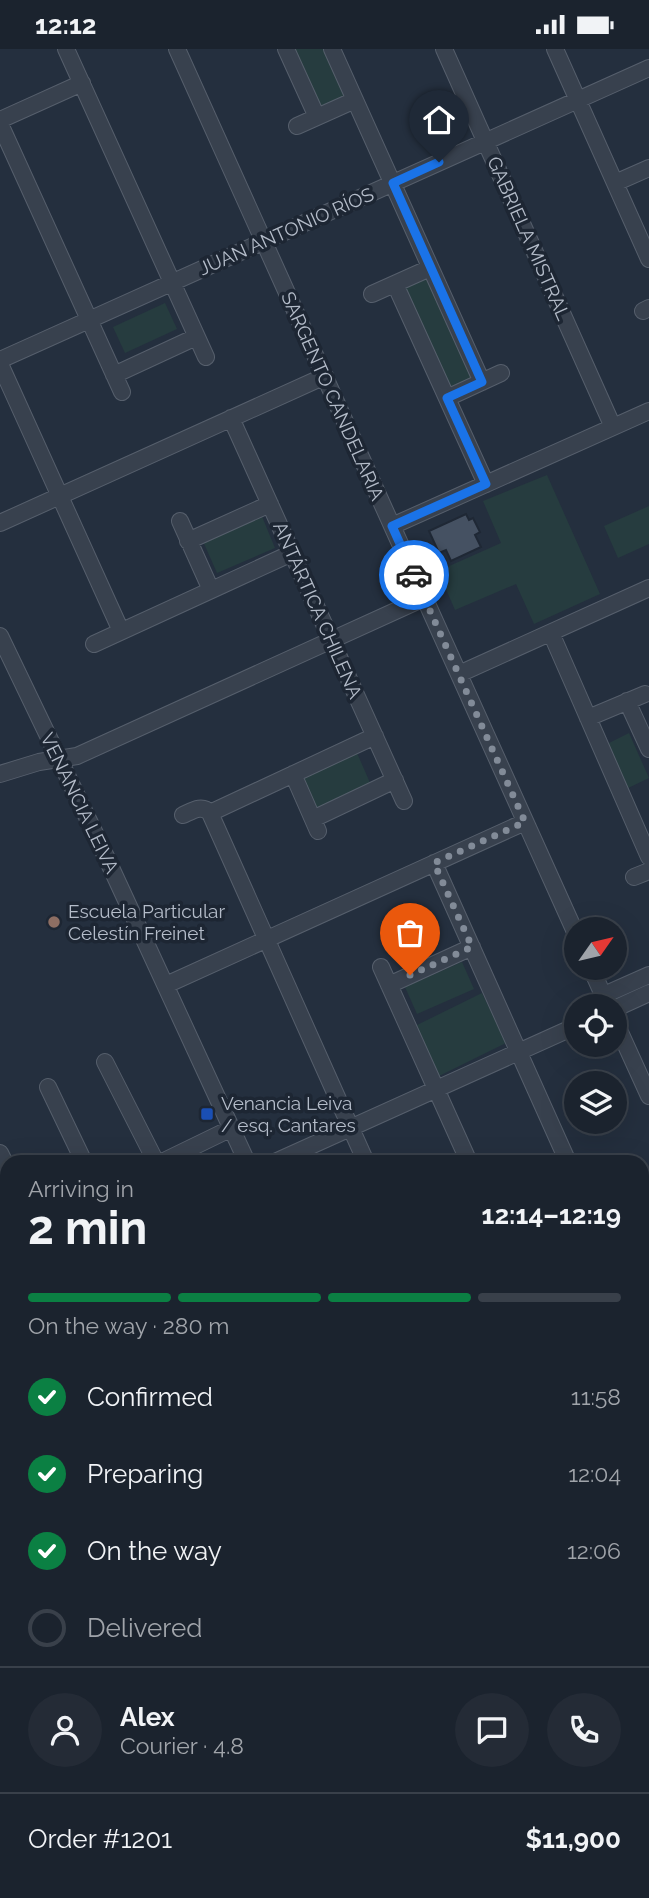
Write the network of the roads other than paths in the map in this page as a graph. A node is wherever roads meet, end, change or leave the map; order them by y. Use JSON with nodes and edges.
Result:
{"nodes":[{"id":1,"x":66,"y":49,"type":"edge"},
{"id":2,"x":177,"y":49,"type":"edge"},
{"id":3,"x":286,"y":49,"type":"edge"},
{"id":4,"x":332,"y":49,"type":"edge"},
{"id":5,"x":444,"y":49,"type":"edge"},
{"id":6,"x":555,"y":49,"type":"edge"},
{"id":7,"x":649,"y":68,"type":"edge"},
{"id":8,"x":82,"y":83,"type":"junction"},
{"id":9,"x":355,"y":100,"type":"junction"},
{"id":10,"x":578,"y":100,"type":"junction"},
{"id":11,"x":317,"y":117,"type":"junction"},
{"id":12,"x":0,"y":122,"type":"edge"},
{"id":13,"x":297,"y":126,"type":"dead end"},
{"id":14,"x":485,"y":141,"type":"junction"},
{"id":15,"x":649,"y":168,"type":"edge"},
{"id":16,"x":393,"y":183,"type":"junction"},
{"id":17,"x":615,"y":183,"type":"junction"},
{"id":18,"x":264,"y":241,"type":"junction"},
{"id":19,"x":649,"y":259,"type":"edge"},
{"id":20,"x":430,"y":268,"type":"junction"},
{"id":21,"x":172,"y":283,"type":"junction"},
{"id":22,"x":395,"y":284,"type":"junction"},
{"id":23,"x":372,"y":294,"type":"dead end"},
{"id":24,"x":90,"y":320,"type":"junction"},
{"id":25,"x":197,"y":337,"type":"junction"},
{"id":26,"x":206,"y":357,"type":"dead end"},
{"id":27,"x":0,"y":362,"type":"edge"},
{"id":28,"x":501,"y":373,"type":"dead end"},
{"id":29,"x":114,"y":375,"type":"junction"},
{"id":30,"x":324,"y":376,"type":"junction"},
{"id":31,"x":482,"y":382,"type":"junction"},
{"id":32,"x":122,"y":392,"type":"dead end"},
{"id":33,"x":447,"y":398,"type":"junction"},
{"id":34,"x":649,"y":411,"type":"edge"},
{"id":35,"x":231,"y":418,"type":"junction"},
{"id":36,"x":613,"y":426,"type":"junction"},
{"id":37,"x":486,"y":484,"type":"junction"},
{"id":38,"x":60,"y":496,"type":"junction"},
{"id":39,"x":270,"y":504,"type":"junction"},
{"id":40,"x":180,"y":521,"type":"dead end"},
{"id":41,"x":0,"y":523,"type":"edge"},
{"id":42,"x":392,"y":526,"type":"junction"},
{"id":43,"x":188,"y":541,"type":"junction"},
{"id":44,"x":292,"y":553,"type":"junction"},
{"id":45,"x":649,"y":589,"type":"edge"},
{"id":46,"x":211,"y":590,"type":"junction"},
{"id":47,"x":425,"y":598,"type":"junction"},
{"id":48,"x":121,"y":632,"type":"junction"},
{"id":49,"x":551,"y":633,"type":"junction"},
{"id":50,"x":0,"y":636,"type":"edge"},
{"id":51,"x":332,"y":642,"type":"junction"},
{"id":52,"x":94,"y":644,"type":"dead end"},
{"id":53,"x":459,"y":674,"type":"junction"},
{"id":54,"x":645,"y":694,"type":"dead end"},
{"id":55,"x":627,"y":701,"type":"junction"},
{"id":56,"x":588,"y":718,"type":"junction"},
{"id":57,"x":374,"y":736,"type":"junction"},
{"id":58,"x":649,"y":749,"type":"edge"},
{"id":59,"x":58,"y":759,"type":"junction"},
{"id":60,"x":0,"y":774,"type":"edge"},
{"id":61,"x":293,"y":774,"type":"junction"},
{"id":62,"x":395,"y":780,"type":"junction"},
{"id":63,"x":404,"y":801,"type":"dead end"},
{"id":64,"x":210,"y":813,"type":"junction"},
{"id":65,"x":183,"y":814,"type":"dead end"},
{"id":66,"x":525,"y":822,"type":"junction"},
{"id":67,"x":649,"y":857,"type":"edge"},
{"id":68,"x":434,"y":863,"type":"junction"},
{"id":69,"x":568,"y":917,"type":"edge"},
{"id":70,"x":267,"y":940,"type":"junction"},
{"id":71,"x":472,"y":947,"type":"junction"},
{"id":72,"x":381,"y":967,"type":"dead end"},
{"id":73,"x":649,"y":975,"type":"edge"},
{"id":74,"x":166,"y":985,"type":"junction"},
{"id":75,"x":389,"y":985,"type":"junction"},
{"id":76,"x":649,"y":993,"type":"edge"},
{"id":77,"x":618,"y":994,"type":"edge"},
{"id":78,"x":627,"y":1003,"type":"edge"},
{"id":79,"x":564,"y":1031,"type":"edge"},
{"id":80,"x":627,"y":1048,"type":"edge"},
{"id":81,"x":519,"y":1052,"type":"junction"},
{"id":82,"x":105,"y":1062,"type":"dead end"},
{"id":83,"x":48,"y":1087,"type":"dead end"},
{"id":84,"x":436,"y":1089,"type":"junction"},
{"id":85,"x":649,"y":1096,"type":"edge"},
{"id":86,"x":232,"y":1128,"type":"junction"},
{"id":87,"x":351,"y":1128,"type":"junction"},
{"id":88,"x":81,"y":1155,"type":"edge"},
{"id":89,"x":152,"y":1155,"type":"edge"},
{"id":90,"x":176,"y":1155,"type":"edge"},
{"id":91,"x":244,"y":1155,"type":"edge"},
{"id":92,"x":291,"y":1155,"type":"edge"},
{"id":93,"x":363,"y":1155,"type":"edge"},
{"id":94,"x":466,"y":1155,"type":"edge"},
{"id":95,"x":565,"y":1155,"type":"edge"}],
"edges":[{"from":1,"to":8,"type":"street"},
{"from":2,"to":18,"type":"street","name":"SARGENTO CANDELARIA"},
{"from":3,"to":11,"type":"street"},
{"from":4,"to":9,"type":"street"},
{"from":5,"to":14,"type":"street","name":"GABRIELA MISTRAL"},
{"from":6,"to":10,"type":"street"},
{"from":7,"to":10,"type":"street","name":"JUAN ANTONIO RÍOS"},
{"from":8,"to":12,"type":"street"},
{"from":8,"to":21,"type":"street"},
{"from":9,"to":11,"type":"street"},
{"from":9,"to":16,"type":"street"},
{"from":10,"to":14,"type":"street","name":"JUAN ANTONIO RÍOS"},
{"from":10,"to":17,"type":"street"},
{"from":11,"to":13,"type":"street"},
{"from":12,"to":24,"type":"street"},
{"from":14,"to":16,"type":"street","name":"JUAN ANTONIO RÍOS"},
{"from":14,"to":36,"type":"street","name":"GABRIELA MISTRAL"},
{"from":15,"to":17,"type":"street"},
{"from":16,"to":18,"type":"street","name":"JUAN ANTONIO RÍOS"},
{"from":16,"to":20,"type":"street"},
{"from":17,"to":19,"type":"street"},
{"from":18,"to":21,"type":"street","name":"JUAN ANTONIO RÍOS"},
{"from":18,"to":30,"type":"street","name":"SARGENTO CANDELARIA"},
{"from":20,"to":22,"type":"street"},
{"from":20,"to":31,"type":"street"},
{"from":21,"to":24,"type":"street","name":"JUAN ANTONIO RÍOS"},
{"from":21,"to":25,"type":"street"},
{"from":22,"to":23,"type":"street"},
{"from":22,"to":33,"type":"street"},
{"from":24,"to":27,"type":"street","name":"JUAN ANTONIO RÍOS"},
{"from":24,"to":29,"type":"street"},
{"from":25,"to":26,"type":"street"},
{"from":25,"to":29,"type":"street"},
{"from":27,"to":38,"type":"street"},
{"from":28,"to":31,"type":"street"},
{"from":29,"to":32,"type":"street"},
{"from":30,"to":35,"type":"street"},
{"from":30,"to":42,"type":"street","name":"SARGENTO CANDELARIA"},
{"from":31,"to":33,"type":"street"},
{"from":33,"to":37,"type":"street"},
{"from":34,"to":36,"type":"street"},
{"from":35,"to":38,"type":"street"},
{"from":35,"to":39,"type":"street","name":"ANTÁRTICA CHILENA"},
{"from":36,"to":37,"type":"street"},
{"from":37,"to":42,"type":"street"},
{"from":38,"to":41,"type":"street"},
{"from":38,"to":48,"type":"street"},
{"from":39,"to":43,"type":"street"},
{"from":39,"to":44,"type":"street","name":"ANTÁRTICA CHILENA"},
{"from":40,"to":43,"type":"street"},
{"from":42,"to":47,"type":"street","name":"SARGENTO CANDELARIA"},
{"from":43,"to":46,"type":"street"},
{"from":44,"to":46,"type":"street"},
{"from":44,"to":51,"type":"street","name":"ANTÁRTICA CHILENA"},
{"from":45,"to":49,"type":"street"},
{"from":46,"to":48,"type":"street"},
{"from":47,"to":51,"type":"street"},
{"from":47,"to":53,"type":"street","name":"SARGENTO CANDELARIA"},
{"from":48,"to":52,"type":"street"},
{"from":49,"to":53,"type":"street"},
{"from":49,"to":56,"type":"street"},
{"from":50,"to":59,"type":"street","name":"VENANCIA LEIVA"},
{"from":51,"to":57,"type":"street","name":"ANTÁRTICA CHILENA"},
{"from":51,"to":59,"type":"street"},
{"from":53,"to":66,"type":"street","name":"SARGENTO CANDELARIA"},
{"from":54,"to":55,"type":"street"},
{"from":55,"to":56,"type":"street"},
{"from":55,"to":58,"type":"street"},
{"from":56,"to":67,"type":"street"},
{"from":57,"to":61,"type":"street"},
{"from":57,"to":62,"type":"street","name":"ANTÁRTICA CHILENA"},
{"from":59,"to":60,"type":"street"},
{"from":59,"to":74,"type":"street","name":"VENANCIA LEIVA"},
{"from":61,"to":62,"type":"street"},
{"from":61,"to":64,"type":"street"},
{"from":62,"to":63,"type":"street","name":"ANTÁRTICA CHILENA"},
{"from":64,"to":65,"type":"street"},
{"from":64,"to":70,"type":"street"},
{"from":66,"to":68,"type":"street"},
{"from":66,"to":69,"type":"street","name":"SARGENTO CANDELARIA"},
{"from":68,"to":70,"type":"street"},
{"from":68,"to":71,"type":"street"},
{"from":70,"to":74,"type":"street"},
{"from":70,"to":87,"type":"street"},
{"from":71,"to":75,"type":"street"},
{"from":71,"to":81,"type":"street"},
{"from":72,"to":75,"type":"street"},
{"from":73,"to":77,"type":"street"},
{"from":74,"to":86,"type":"street","name":"VENANCIA LEIVA"},
{"from":75,"to":84,"type":"street"},
{"from":76,"to":78,"type":"street"},
{"from":79,"to":81,"type":"street"},
{"from":80,"to":85,"type":"street"},
{"from":81,"to":84,"type":"street"},
{"from":81,"to":95,"type":"street"},
{"from":82,"to":89,"type":"street"},
{"from":83,"to":88,"type":"street"},
{"from":84,"to":87,"type":"street"},
{"from":84,"to":94,"type":"street"},
{"from":86,"to":90,"type":"street"},
{"from":86,"to":91,"type":"street","name":"VENANCIA LEIVA"},
{"from":87,"to":92,"type":"street"},
{"from":87,"to":93,"type":"street"}]}
